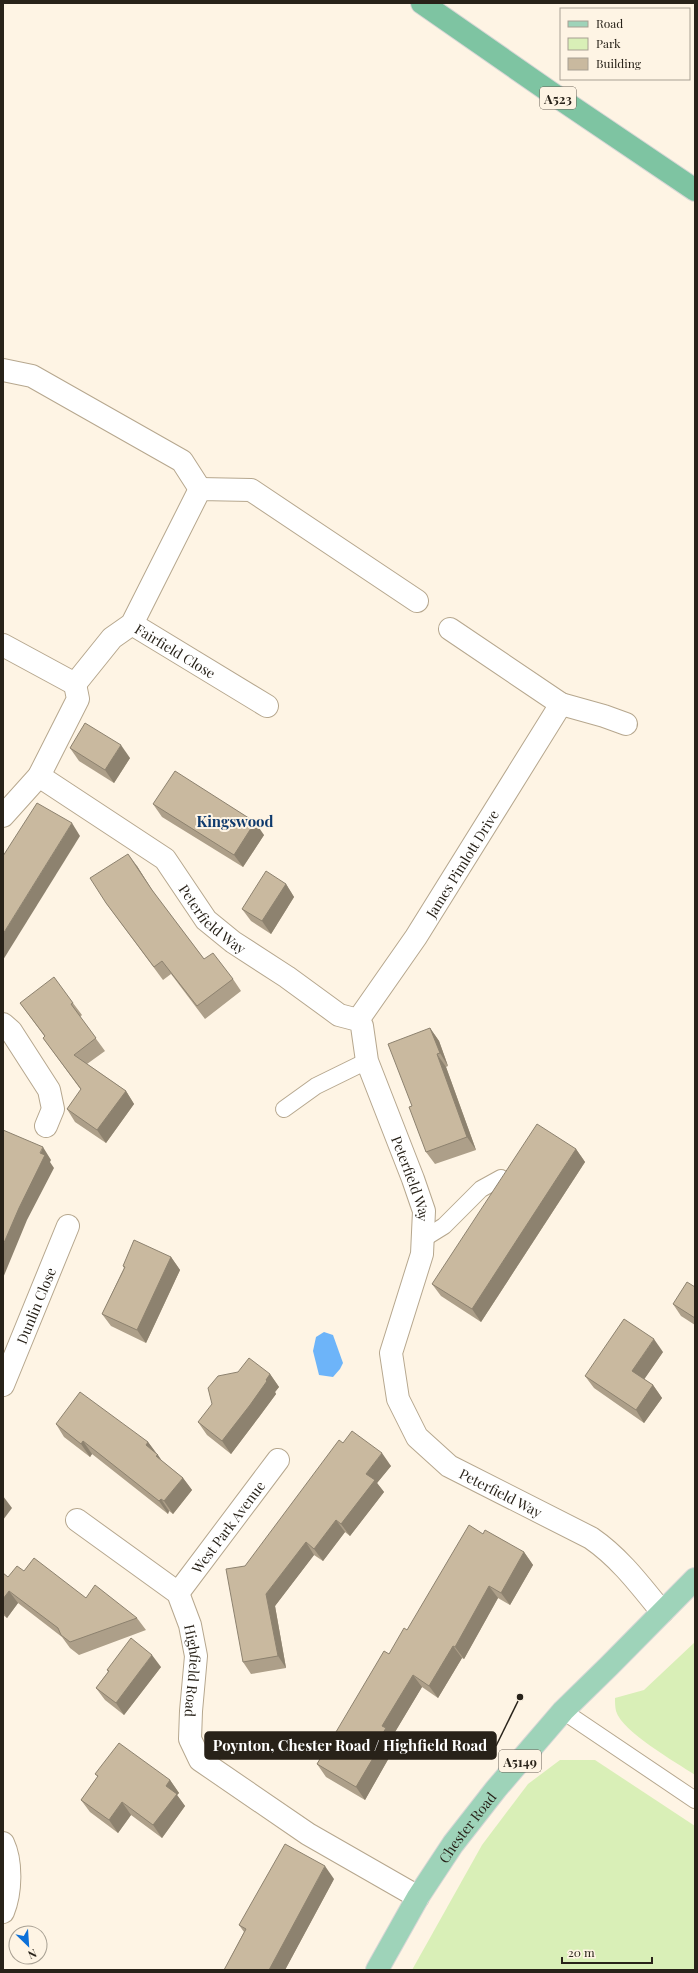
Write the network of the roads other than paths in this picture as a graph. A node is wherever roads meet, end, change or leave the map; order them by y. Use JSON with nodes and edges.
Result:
{"nodes":[{"id":1,"x":422,"y":3,"type":"edge"},
{"id":2,"x":695,"y":190,"type":"edge"},
{"id":3,"x":3,"y":370,"type":"edge"},
{"id":4,"x":200,"y":489,"type":"junction"},
{"id":5,"x":417,"y":601,"type":"dead end"},
{"id":6,"x":132,"y":624,"type":"junction"},
{"id":7,"x":450,"y":629,"type":"dead end"},
{"id":8,"x":3,"y":645,"type":"edge"},
{"id":9,"x":75,"y":684,"type":"junction"},
{"id":10,"x":560,"y":704,"type":"junction"},
{"id":11,"x":267,"y":706,"type":"dead end"},
{"id":12,"x":626,"y":724,"type":"dead end"},
{"id":13,"x":39,"y":776,"type":"junction"},
{"id":14,"x":3,"y":816,"type":"edge"},
{"id":15,"x":358,"y":1020,"type":"junction"},
{"id":16,"x":3,"y":1024,"type":"edge"},
{"id":17,"x":367,"y":1061,"type":"junction"},
{"id":18,"x":284,"y":1109,"type":"dead end"},
{"id":19,"x":46,"y":1126,"type":"dead end"},
{"id":20,"x":501,"y":1178,"type":"edge"},
{"id":21,"x":68,"y":1226,"type":"dead end"},
{"id":22,"x":423,"y":1239,"type":"junction"},
{"id":23,"x":3,"y":1385,"type":"edge"},
{"id":24,"x":278,"y":1460,"type":"dead end"},
{"id":25,"x":77,"y":1520,"type":"dead end"},
{"id":26,"x":695,"y":1579,"type":"edge"},
{"id":27,"x":178,"y":1593,"type":"junction"},
{"id":28,"x":662,"y":1612,"type":"junction"},
{"id":29,"x":562,"y":1711,"type":"junction"},
{"id":30,"x":695,"y":1800,"type":"edge"},
{"id":31,"x":3,"y":1843,"type":"edge"},
{"id":32,"x":418,"y":1897,"type":"junction"},
{"id":33,"x":3,"y":1912,"type":"edge"},
{"id":34,"x":377,"y":1970,"type":"edge"}],
"edges":[{"from":1,"to":2,"type":"highway","number":"A523"},
{"from":3,"to":4,"type":"street"},
{"from":4,"to":5,"type":"street"},
{"from":4,"to":6,"type":"street","name":"Fairfield Close"},
{"from":6,"to":9,"type":"street"},
{"from":6,"to":11,"type":"street","name":"Fairfield Close"},
{"from":7,"to":10,"type":"street"},
{"from":8,"to":9,"type":"street"},
{"from":9,"to":13,"type":"street"},
{"from":10,"to":12,"type":"street"},
{"from":10,"to":15,"type":"street","name":"James Pimlott Drive"},
{"from":13,"to":14,"type":"street"},
{"from":13,"to":15,"type":"street","name":"Peterfield Way"},
{"from":15,"to":17,"type":"street","name":"Peterfield Way"},
{"from":16,"to":19,"type":"street"},
{"from":17,"to":18,"type":"lane"},
{"from":17,"to":22,"type":"street","name":"Peterfield Way"},
{"from":20,"to":22,"type":"lane"},
{"from":21,"to":23,"type":"street","name":"Dunlin Close"},
{"from":22,"to":28,"type":"street","name":"Peterfield Way"},
{"from":24,"to":27,"type":"street","name":"West Park Avenue"},
{"from":25,"to":27,"type":"street"},
{"from":26,"to":28,"type":"main road","name":"Chester Road","number":"A5149"},
{"from":27,"to":32,"type":"street","name":"Highfield Road"},
{"from":28,"to":29,"type":"main road","name":"Chester Road","number":"A5149"},
{"from":29,"to":30,"type":"lane"},
{"from":29,"to":32,"type":"main road","name":"Chester Road","number":"A5149"},
{"from":31,"to":33,"type":"street"},
{"from":32,"to":34,"type":"main road","name":"Chester Road","number":"A5149"}]}
